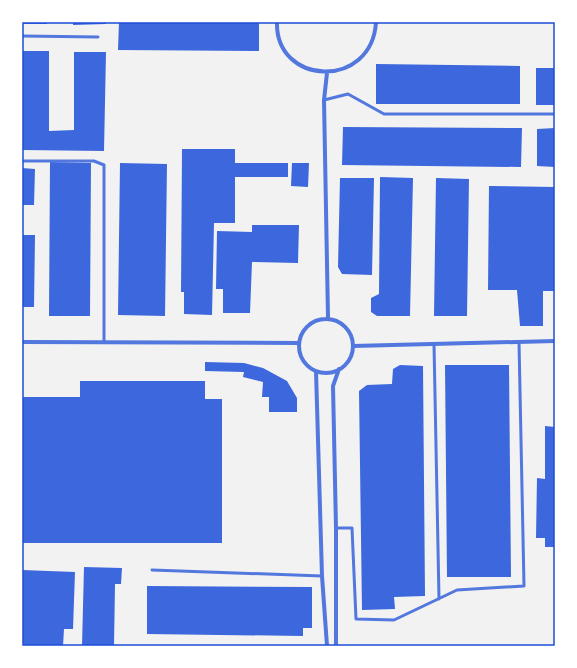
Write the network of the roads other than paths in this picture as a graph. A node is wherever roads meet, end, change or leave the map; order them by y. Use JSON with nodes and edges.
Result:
{"nodes":[{"id":1,"x":277,"y":22,"type":"edge"},
{"id":2,"x":376,"y":22,"type":"edge"},
{"id":3,"x":22,"y":36,"type":"edge"},
{"id":4,"x":98,"y":38,"type":"dead end"},
{"id":5,"x":327,"y":73,"type":"junction"},
{"id":6,"x":324,"y":100,"type":"junction"},
{"id":7,"x":555,"y":114,"type":"edge"},
{"id":8,"x":22,"y":161,"type":"edge"},
{"id":9,"x":328,"y":318,"type":"junction"},
{"id":10,"x":555,"y":341,"type":"edge"},
{"id":11,"x":22,"y":342,"type":"edge"},
{"id":12,"x":104,"y":342,"type":"junction"},
{"id":13,"x":519,"y":342,"type":"junction"},
{"id":14,"x":299,"y":343,"type":"junction"},
{"id":15,"x":434,"y":344,"type":"junction"},
{"id":16,"x":353,"y":346,"type":"junction"},
{"id":17,"x":339,"y":369,"type":"junction"},
{"id":18,"x":316,"y":371,"type":"junction"},
{"id":19,"x":336,"y":528,"type":"junction"},
{"id":20,"x":152,"y":570,"type":"dead end"},
{"id":21,"x":322,"y":576,"type":"junction"},
{"id":22,"x":439,"y":599,"type":"junction"},
{"id":23,"x":327,"y":646,"type":"edge"},
{"id":24,"x":336,"y":646,"type":"edge"}],
"edges":[{"from":1,"to":5,"type":"street"},
{"from":2,"to":5,"type":"street"},
{"from":3,"to":4,"type":"lane"},
{"from":5,"to":6,"type":"street"},
{"from":6,"to":7,"type":"lane"},
{"from":6,"to":9,"type":"street"},
{"from":8,"to":12,"type":"lane"},
{"from":9,"to":14,"type":"street"},
{"from":9,"to":16,"type":"street"},
{"from":10,"to":13,"type":"street"},
{"from":11,"to":12,"type":"street"},
{"from":12,"to":14,"type":"street"},
{"from":13,"to":15,"type":"street"},
{"from":13,"to":22,"type":"lane"},
{"from":14,"to":18,"type":"street"},
{"from":15,"to":16,"type":"street"},
{"from":15,"to":22,"type":"lane"},
{"from":16,"to":17,"type":"street"},
{"from":17,"to":18,"type":"street"},
{"from":17,"to":19,"type":"street"},
{"from":18,"to":21,"type":"street"},
{"from":19,"to":22,"type":"lane"},
{"from":19,"to":24,"type":"street"},
{"from":20,"to":21,"type":"lane"},
{"from":21,"to":23,"type":"street"}]}
